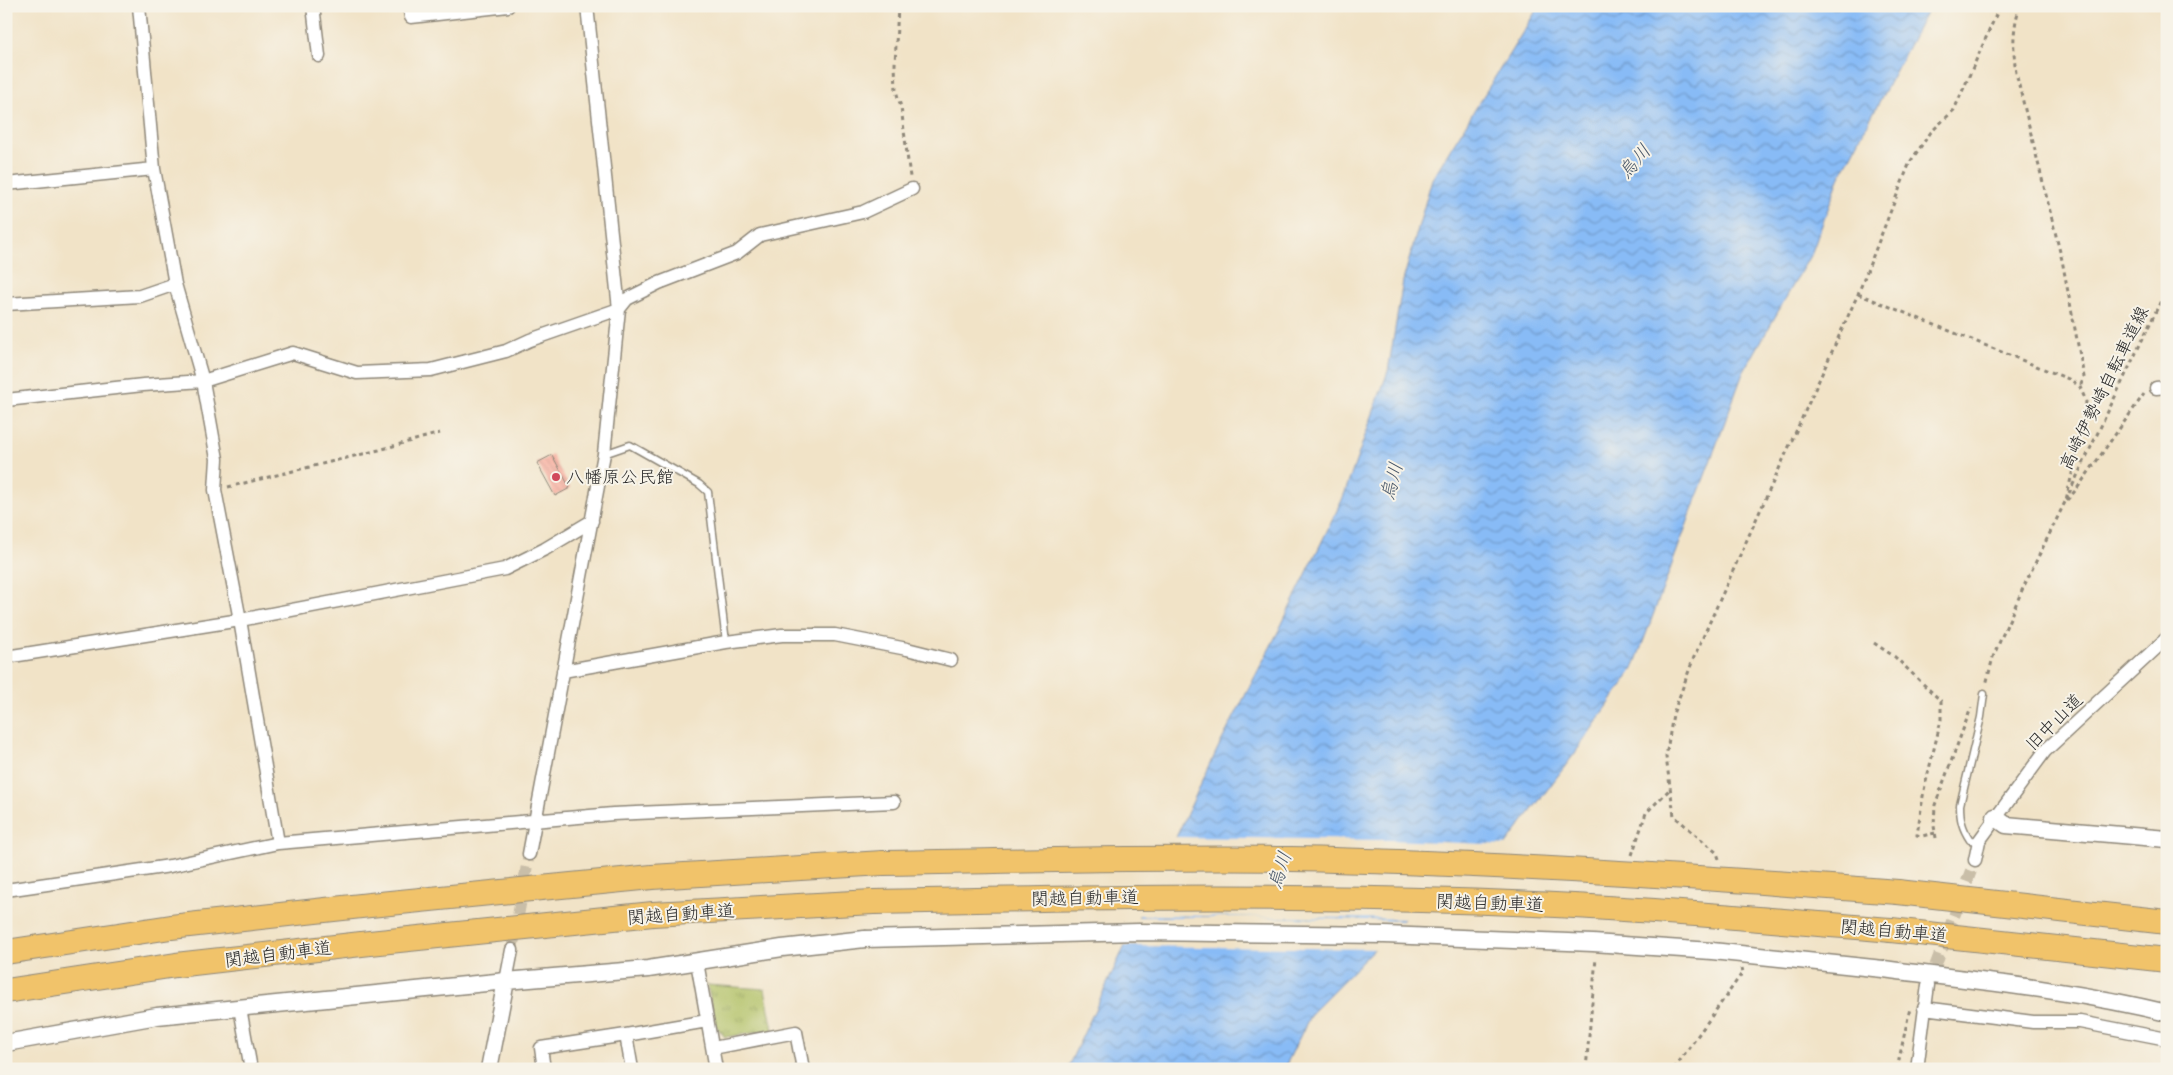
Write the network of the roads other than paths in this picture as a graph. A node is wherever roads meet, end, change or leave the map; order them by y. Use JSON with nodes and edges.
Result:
{"nodes":[{"id":1,"x":139,"y":6,"type":"edge"},
{"id":2,"x":313,"y":6,"type":"edge"},
{"id":3,"x":408,"y":6,"type":"edge"},
{"id":4,"x":508,"y":6,"type":"edge"},
{"id":5,"x":587,"y":6,"type":"edge"},
{"id":6,"x":319,"y":56,"type":"dead end"},
{"id":7,"x":154,"y":168,"type":"junction"},
{"id":8,"x":6,"y":184,"type":"edge"},
{"id":9,"x":912,"y":189,"type":"road end"},
{"id":10,"x":175,"y":284,"type":"junction"},
{"id":11,"x":6,"y":304,"type":"edge"},
{"id":12,"x":619,"y":309,"type":"junction"},
{"id":13,"x":203,"y":381,"type":"junction"},
{"id":14,"x":6,"y":400,"type":"edge"},
{"id":15,"x":604,"y":454,"type":"junction"},
{"id":16,"x":592,"y":521,"type":"junction"},
{"id":17,"x":240,"y":620,"type":"junction"},
{"id":18,"x":2167,"y":638,"type":"edge"},
{"id":19,"x":726,"y":642,"type":"junction"},
{"id":20,"x":6,"y":657,"type":"edge"},
{"id":21,"x":951,"y":660,"type":"dead end"},
{"id":22,"x":563,"y":672,"type":"junction"},
{"id":23,"x":1984,"y":694,"type":"road end"},
{"id":24,"x":894,"y":802,"type":"dead end"},
{"id":25,"x":1996,"y":817,"type":"junction"},
{"id":26,"x":537,"y":821,"type":"junction"},
{"id":27,"x":2167,"y":839,"type":"edge"},
{"id":28,"x":1979,"y":841,"type":"junction"},
{"id":29,"x":278,"y":843,"type":"junction"},
{"id":30,"x":529,"y":854,"type":"tunnel mouth"},
{"id":31,"x":1975,"y":860,"type":"tunnel mouth"},
{"id":32,"x":6,"y":890,"type":"edge"},
{"id":33,"x":2167,"y":921,"type":"edge"},
{"id":34,"x":512,"y":950,"type":"tunnel mouth"},
{"id":35,"x":6,"y":952,"type":"edge"},
{"id":36,"x":2167,"y":960,"type":"edge"},
{"id":37,"x":696,"y":962,"type":"junction"},
{"id":38,"x":506,"y":980,"type":"junction"},
{"id":39,"x":1928,"y":985,"type":"tunnel mouth"},
{"id":40,"x":6,"y":991,"type":"edge"},
{"id":41,"x":240,"y":1008,"type":"junction"},
{"id":42,"x":1924,"y":1008,"type":"junction"},
{"id":43,"x":2167,"y":1013,"type":"edge"},
{"id":44,"x":708,"y":1021,"type":"junction"},
{"id":45,"x":626,"y":1034,"type":"junction"},
{"id":46,"x":2167,"y":1039,"type":"edge"},
{"id":47,"x":6,"y":1044,"type":"edge"},
{"id":48,"x":713,"y":1048,"type":"junction"},
{"id":49,"x":251,"y":1069,"type":"edge"},
{"id":50,"x":489,"y":1069,"type":"edge"},
{"id":51,"x":544,"y":1069,"type":"edge"},
{"id":52,"x":632,"y":1069,"type":"edge"},
{"id":53,"x":716,"y":1069,"type":"edge"},
{"id":54,"x":803,"y":1069,"type":"edge"},
{"id":55,"x":1917,"y":1069,"type":"edge"}],
"edges":[{"from":1,"to":7,"type":"street"},
{"from":2,"to":6,"type":"street"},
{"from":3,"to":4,"type":"street"},
{"from":5,"to":12,"type":"street"},
{"from":7,"to":8,"type":"street"},
{"from":7,"to":10,"type":"street"},
{"from":9,"to":12,"type":"street"},
{"from":10,"to":11,"type":"street"},
{"from":10,"to":13,"type":"street"},
{"from":12,"to":13,"type":"street"},
{"from":12,"to":15,"type":"street"},
{"from":13,"to":14,"type":"street"},
{"from":13,"to":17,"type":"street"},
{"from":15,"to":16,"type":"street"},
{"from":15,"to":19,"type":"lane"},
{"from":16,"to":17,"type":"street"},
{"from":16,"to":22,"type":"street"},
{"from":17,"to":20,"type":"street"},
{"from":17,"to":29,"type":"street"},
{"from":18,"to":25,"type":"street","name":"旧中山道"},
{"from":19,"to":21,"type":"street"},
{"from":19,"to":22,"type":"street"},
{"from":22,"to":26,"type":"street"},
{"from":23,"to":28,"type":"lane"},
{"from":24,"to":26,"type":"street"},
{"from":25,"to":27,"type":"street"},
{"from":25,"to":28,"type":"street","name":"旧中山道"},
{"from":26,"to":29,"type":"street"},
{"from":26,"to":30,"type":"street"},
{"from":28,"to":31,"type":"street"},
{"from":29,"to":32,"type":"street"},
{"from":33,"to":35,"type":"highway","bridge":true},
{"from":34,"to":38,"type":"street"},
{"from":36,"to":40,"type":"highway","name":"関越自動車道","bridge":true},
{"from":37,"to":38,"type":"street"},
{"from":37,"to":43,"type":"street","bridge":true},
{"from":37,"to":44,"type":"street"},
{"from":38,"to":41,"type":"street"},
{"from":38,"to":50,"type":"street"},
{"from":39,"to":42,"type":"street"},
{"from":41,"to":47,"type":"street"},
{"from":41,"to":49,"type":"street"},
{"from":42,"to":46,"type":"street"},
{"from":42,"to":55,"type":"street"},
{"from":44,"to":45,"type":"street"},
{"from":44,"to":48,"type":"street"},
{"from":45,"to":51,"type":"street"},
{"from":45,"to":52,"type":"street"},
{"from":48,"to":53,"type":"street"},
{"from":48,"to":54,"type":"street"}]}
